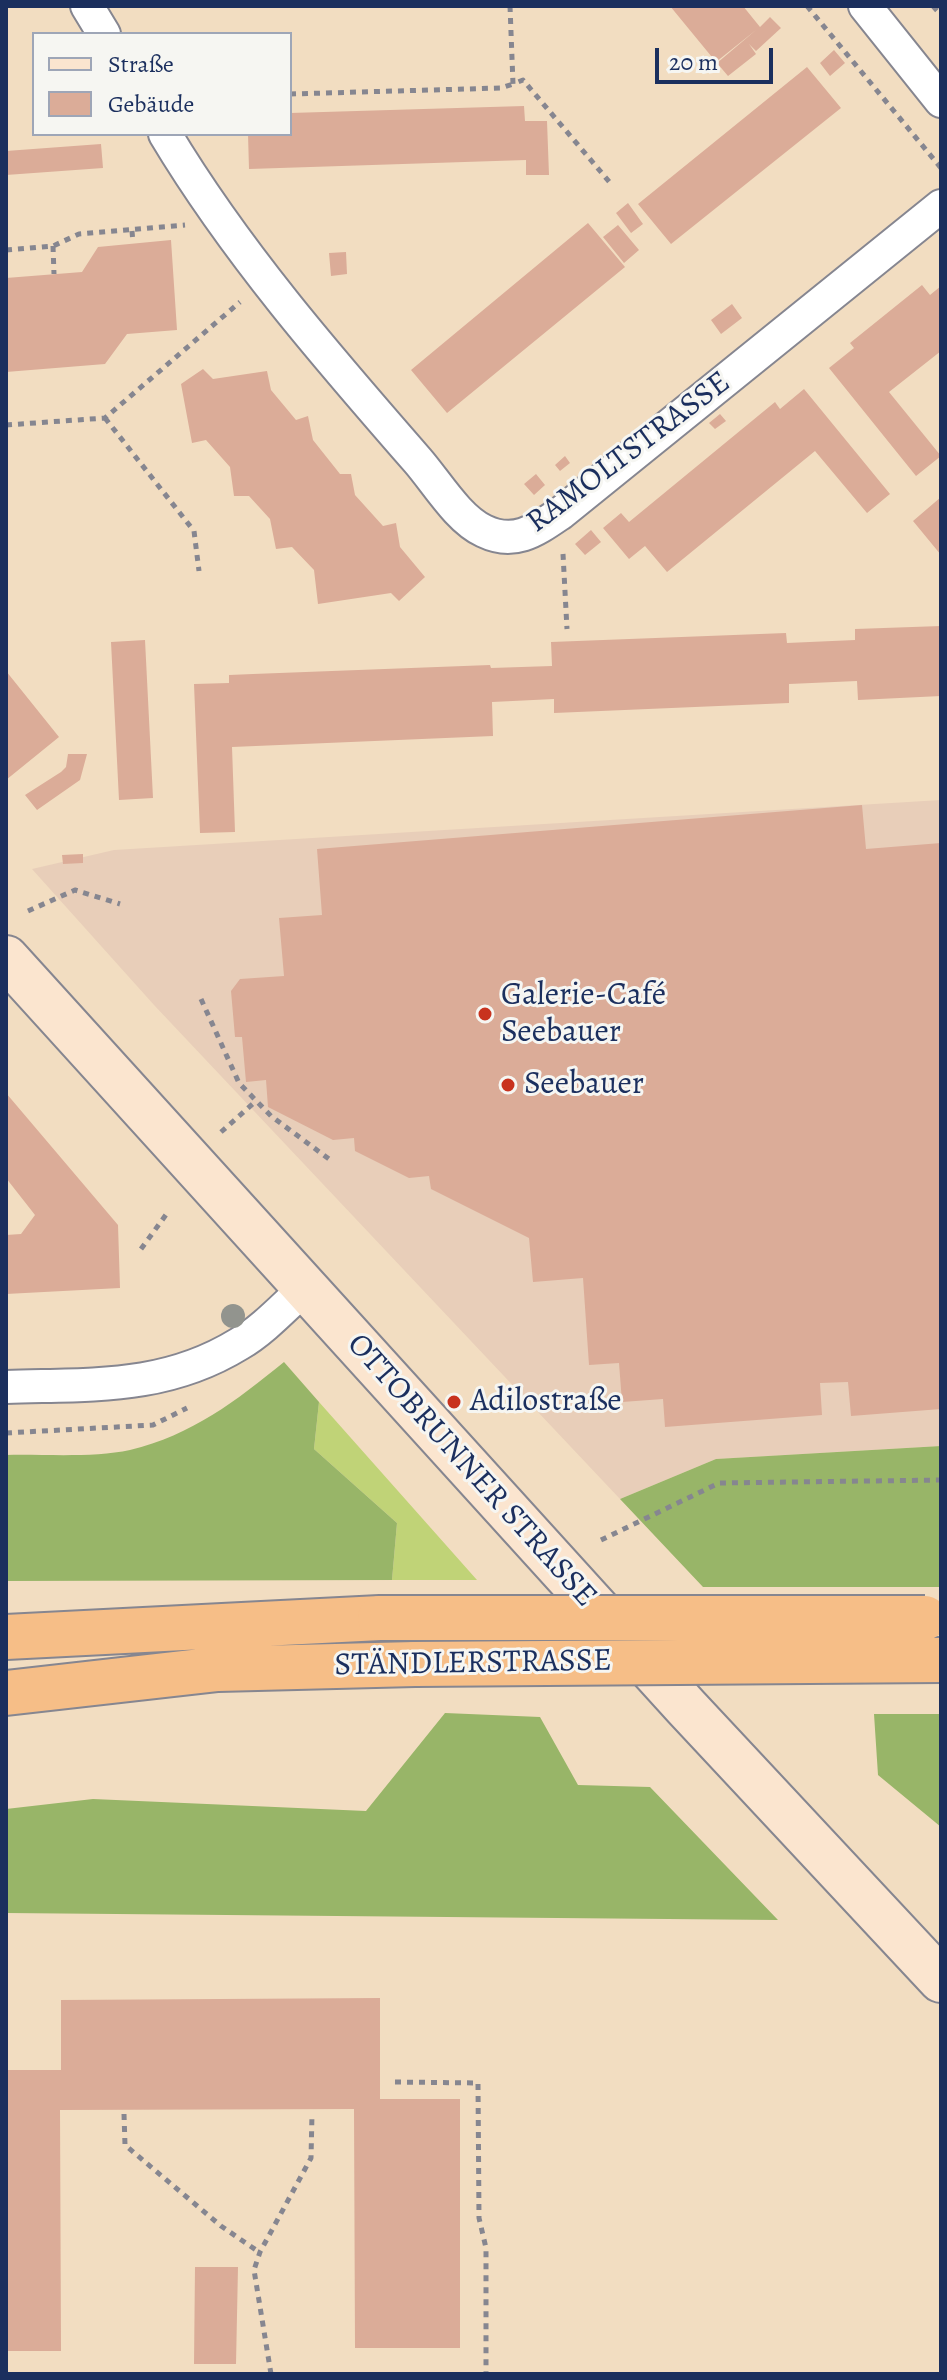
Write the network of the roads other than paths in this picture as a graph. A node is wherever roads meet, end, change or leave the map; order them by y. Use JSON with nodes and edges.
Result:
{"nodes":[{"id":1,"x":87,"y":6,"type":"edge"},
{"id":2,"x":865,"y":6,"type":"edge"},
{"id":3,"x":103,"y":32,"type":"edge"},
{"id":4,"x":941,"y":101,"type":"edge"},
{"id":5,"x":166,"y":136,"type":"edge"},
{"id":6,"x":941,"y":206,"type":"edge"},
{"id":7,"x":6,"y":958,"type":"edge"},
{"id":8,"x":305,"y":1288,"type":"junction"},
{"id":9,"x":6,"y":1387,"type":"edge"},
{"id":10,"x":933,"y":1618,"type":"edge"},
{"id":11,"x":6,"y":1637,"type":"edge"},
{"id":12,"x":941,"y":1660,"type":"edge"},
{"id":13,"x":6,"y":1693,"type":"edge"},
{"id":14,"x":941,"y":1980,"type":"edge"}],
"edges":[{"from":1,"to":3,"type":"street"},
{"from":2,"to":4,"type":"street"},
{"from":5,"to":6,"type":"street","name":"RAMOLTSTRASSE"},
{"from":7,"to":8,"type":"main road","name":"OTTOBRUNNER STRASSE"},
{"from":8,"to":9,"type":"street"},
{"from":8,"to":14,"type":"main road","name":"OTTOBRUNNER STRASSE"},
{"from":10,"to":11,"type":"highway","name":"STÄNDLERSTRASSE","bridge":true},
{"from":12,"to":13,"type":"highway","name":"STÄNDLERSTRASSE","bridge":true}]}
